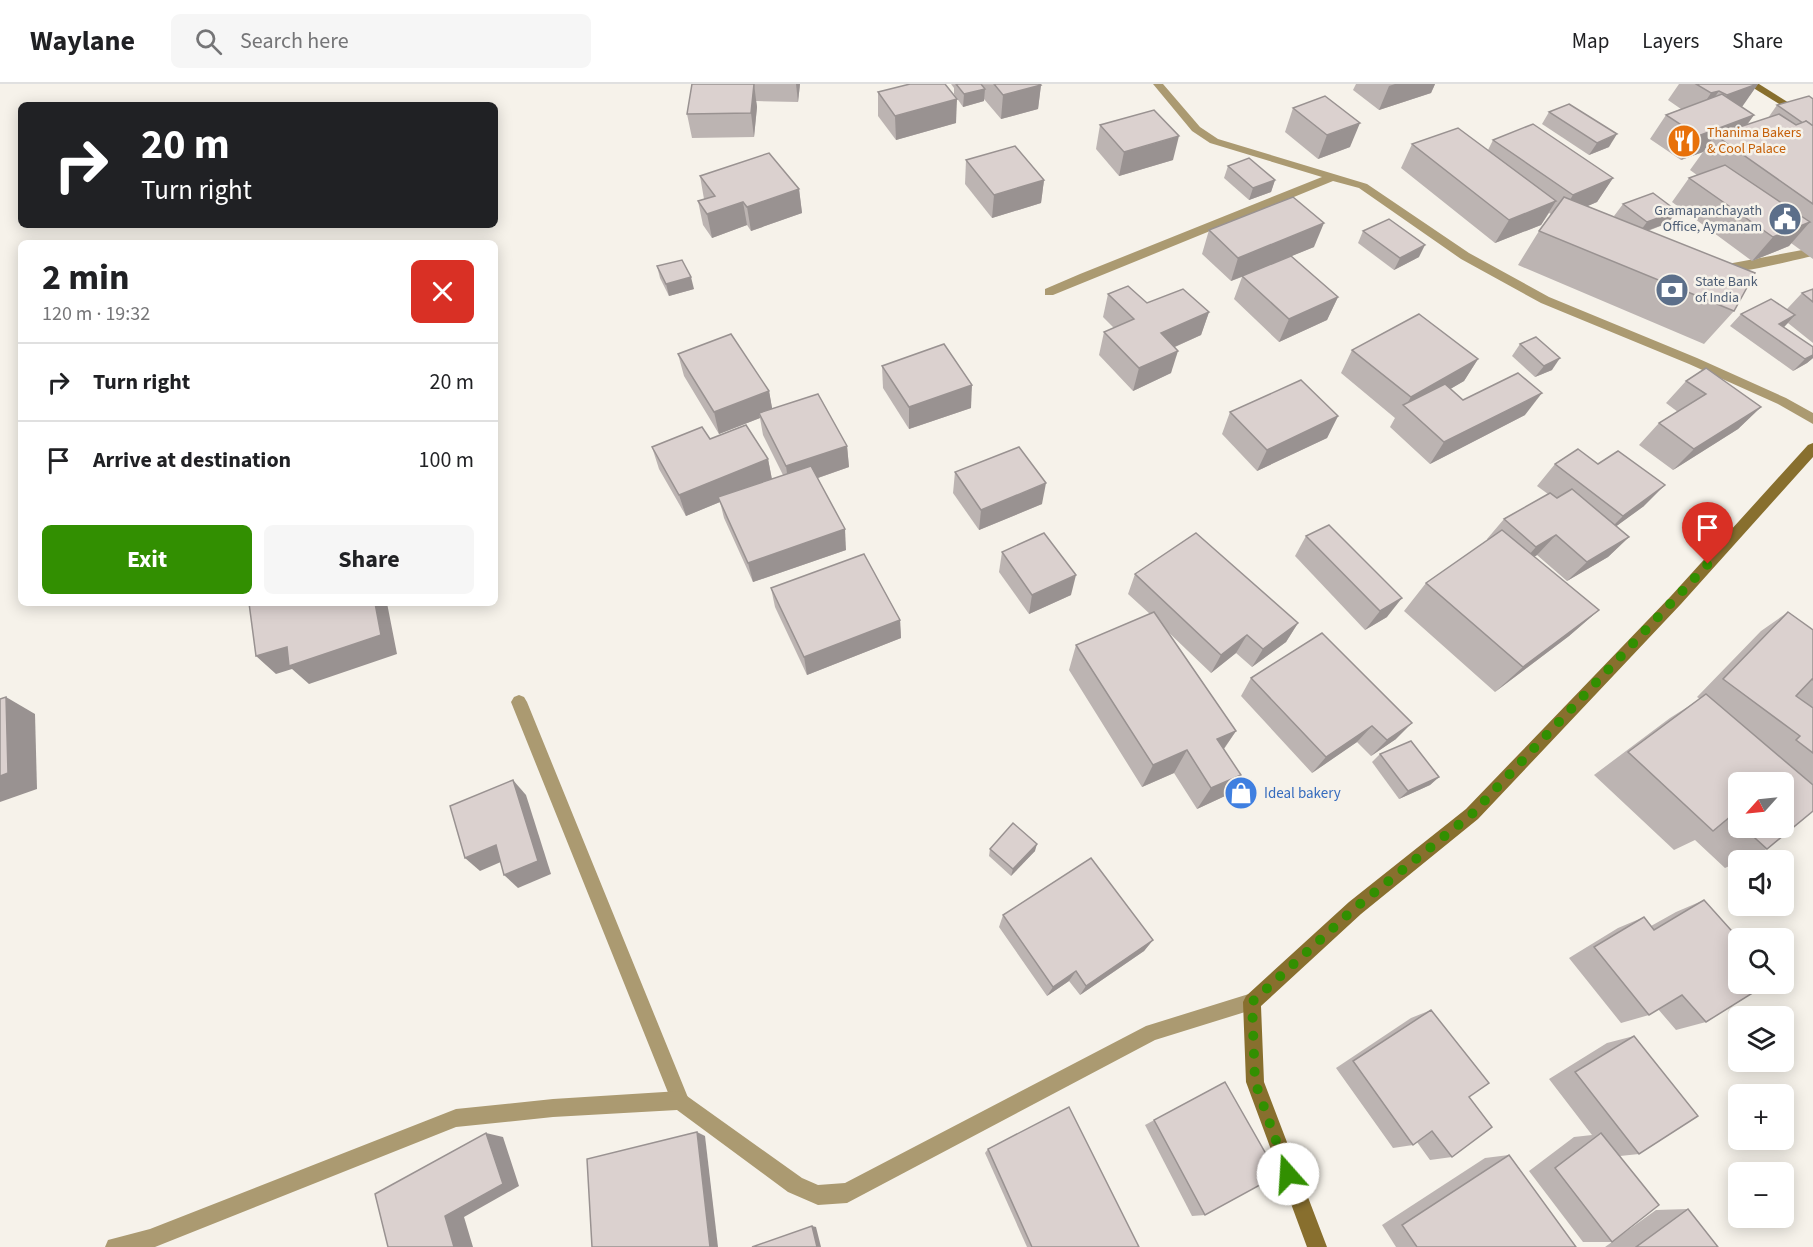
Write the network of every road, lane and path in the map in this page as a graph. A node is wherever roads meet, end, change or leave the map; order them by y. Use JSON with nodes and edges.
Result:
{"nodes":[{"id":1,"x":1158,"y":84,"type":"edge"},
{"id":2,"x":1752,"y":84,"type":"edge"},
{"id":3,"x":1813,"y":122,"type":"edge"},
{"id":4,"x":1335,"y":176,"type":"junction"},
{"id":5,"x":1813,"y":252,"type":"edge"},
{"id":6,"x":1707,"y":270,"type":"edge"},
{"id":7,"x":1049,"y":292,"type":"dead end"},
{"id":8,"x":1813,"y":418,"type":"edge"},
{"id":9,"x":1813,"y":448,"type":"edge"},
{"id":10,"x":519,"y":702,"type":"dead end"},
{"id":11,"x":1252,"y":1002,"type":"junction"},
{"id":12,"x":680,"y":1100,"type":"junction"},
{"id":13,"x":149,"y":1243,"type":"edge"},
{"id":14,"x":115,"y":1247,"type":"edge"},
{"id":15,"x":1317,"y":1247,"type":"edge"}],
"edges":[{"from":1,"to":4,"type":"street"},
{"from":2,"to":3,"type":"main road"},
{"from":4,"to":7,"type":"street"},
{"from":4,"to":8,"type":"street"},
{"from":5,"to":6,"type":"street"},
{"from":9,"to":11,"type":"main road"},
{"from":10,"to":12,"type":"street"},
{"from":11,"to":12,"type":"street"},
{"from":11,"to":15,"type":"main road"},
{"from":12,"to":13,"type":"street"},
{"from":13,"to":14,"type":"street"}]}
